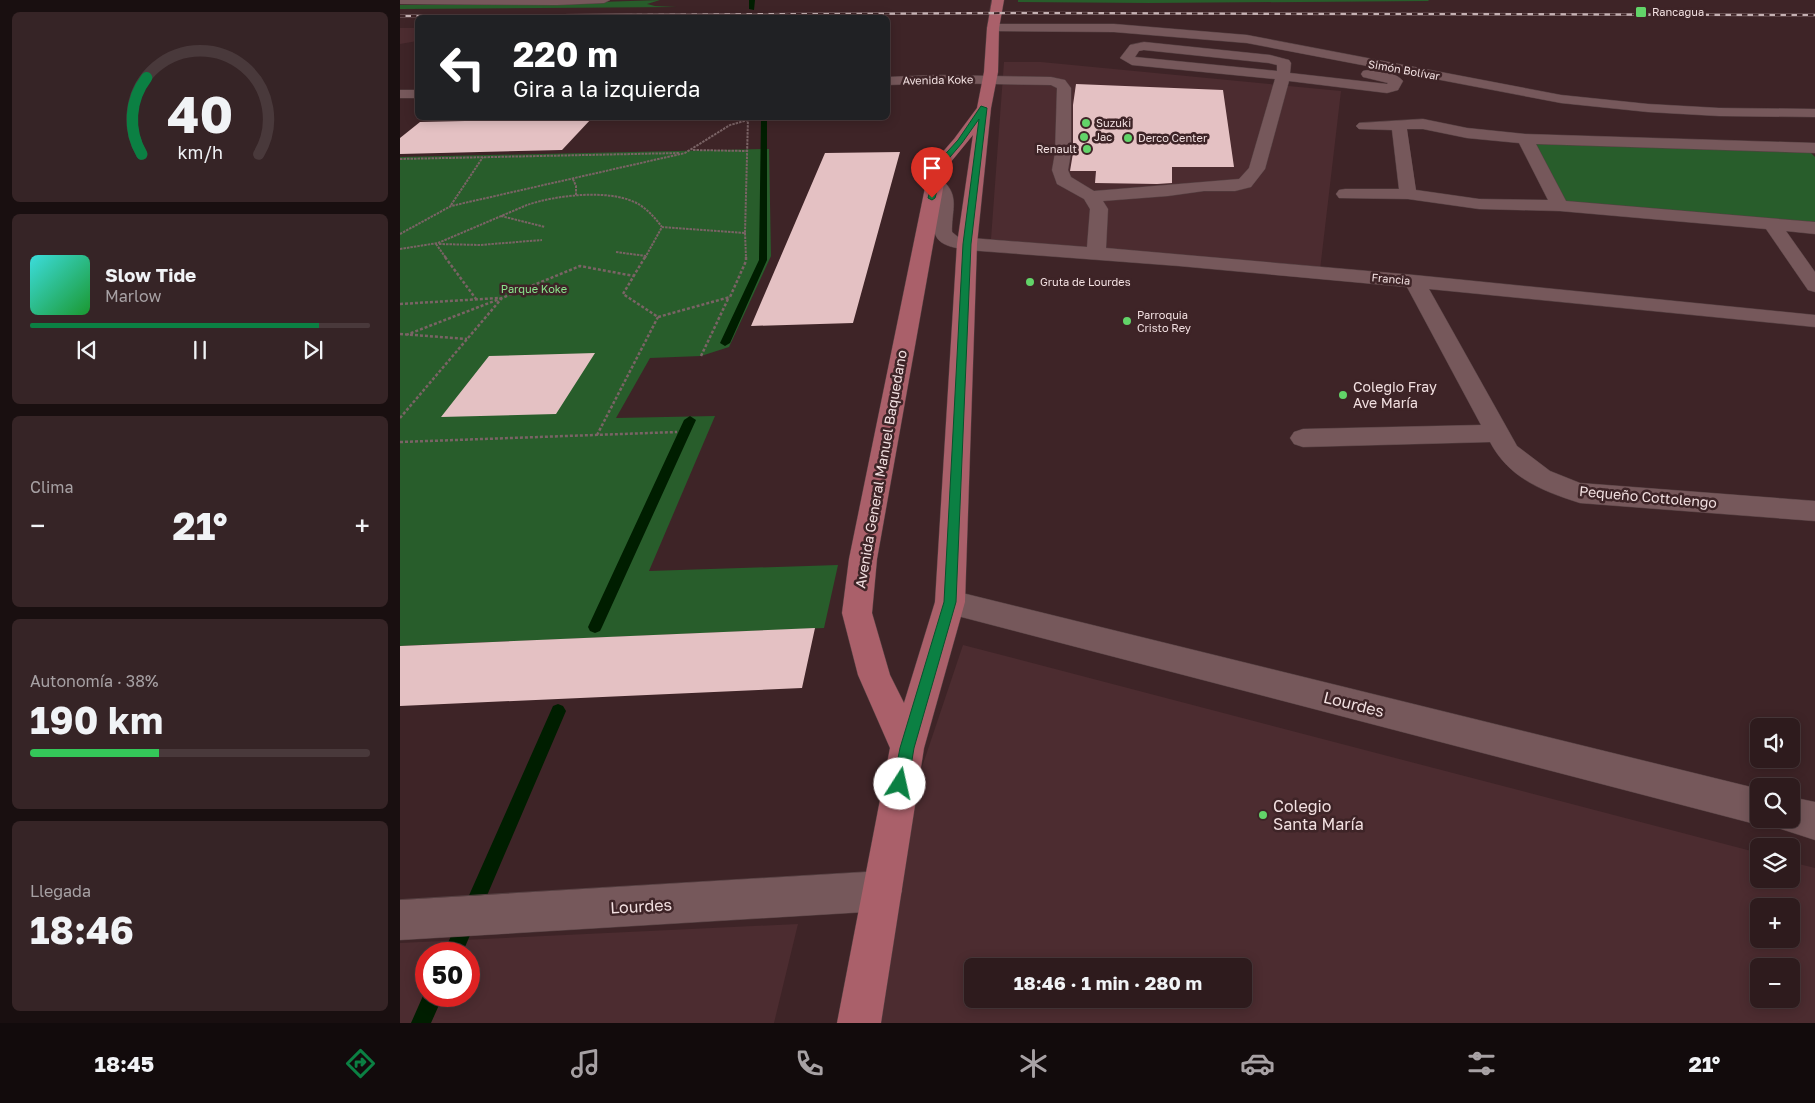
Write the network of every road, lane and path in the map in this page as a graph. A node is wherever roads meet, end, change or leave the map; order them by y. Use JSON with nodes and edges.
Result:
{"nodes":[{"id":1,"x":604,"y":0,"type":"edge"},
{"id":2,"x":998,"y":0,"type":"edge"},
{"id":3,"x":1004,"y":0,"type":"edge"},
{"id":4,"x":439,"y":1,"type":"edge"},
{"id":5,"x":400,"y":2,"type":"edge"},
{"id":6,"x":995,"y":14,"type":"junction"},
{"id":7,"x":993,"y":28,"type":"junction"},
{"id":8,"x":1284,"y":70,"type":"junction"},
{"id":9,"x":989,"y":80,"type":"junction"},
{"id":10,"x":890,"y":81,"type":"edge"},
{"id":11,"x":400,"y":94,"type":"edge"},
{"id":12,"x":415,"y":94,"type":"edge"},
{"id":13,"x":984,"y":108,"type":"junction"},
{"id":14,"x":1815,"y":113,"type":"edge"},
{"id":15,"x":745,"y":120,"type":"edge"},
{"id":16,"x":748,"y":120,"type":"edge"},
{"id":17,"x":1399,"y":125,"type":"junction"},
{"id":18,"x":1364,"y":126,"type":"dead end"},
{"id":19,"x":1525,"y":139,"type":"junction"},
{"id":20,"x":1815,"y":148,"type":"edge"},
{"id":21,"x":692,"y":150,"type":"junction"},
{"id":22,"x":747,"y":151,"type":"junction"},
{"id":23,"x":685,"y":153,"type":"junction"},
{"id":24,"x":483,"y":156,"type":"junction"},
{"id":25,"x":400,"y":158,"type":"edge"},
{"id":26,"x":573,"y":179,"type":"junction"},
{"id":27,"x":935,"y":182,"type":"junction"},
{"id":28,"x":1345,"y":194,"type":"dead end"},
{"id":29,"x":1408,"y":194,"type":"junction"},
{"id":30,"x":576,"y":196,"type":"junction"},
{"id":31,"x":1091,"y":196,"type":"junction"},
{"id":32,"x":451,"y":206,"type":"junction"},
{"id":33,"x":1560,"y":206,"type":"junction"},
{"id":34,"x":501,"y":216,"type":"junction"},
{"id":35,"x":1772,"y":225,"type":"junction"},
{"id":36,"x":545,"y":227,"type":"dead end"},
{"id":37,"x":662,"y":227,"type":"junction"},
{"id":38,"x":1815,"y":228,"type":"edge"},
{"id":39,"x":745,"y":233,"type":"junction"},
{"id":40,"x":400,"y":234,"type":"edge"},
{"id":41,"x":542,"y":240,"type":"dead end"},
{"id":42,"x":436,"y":244,"type":"junction"},
{"id":43,"x":967,"y":244,"type":"junction"},
{"id":44,"x":400,"y":249,"type":"edge"},
{"id":45,"x":616,"y":252,"type":"dead end"},
{"id":46,"x":1096,"y":253,"type":"junction"},
{"id":47,"x":646,"y":256,"type":"junction"},
{"id":48,"x":634,"y":276,"type":"junction"},
{"id":49,"x":1414,"y":281,"type":"junction"},
{"id":50,"x":1815,"y":286,"type":"edge"},
{"id":51,"x":730,"y":297,"type":"junction"},
{"id":52,"x":502,"y":298,"type":"junction"},
{"id":53,"x":476,"y":300,"type":"junction"},
{"id":54,"x":400,"y":304,"type":"edge"},
{"id":55,"x":658,"y":317,"type":"junction"},
{"id":56,"x":1815,"y":321,"type":"edge"},
{"id":57,"x":400,"y":334,"type":"edge"},
{"id":58,"x":406,"y":335,"type":"junction"},
{"id":59,"x":468,"y":338,"type":"junction"},
{"id":60,"x":701,"y":356,"type":"dead end"},
{"id":61,"x":400,"y":418,"type":"edge"},
{"id":62,"x":677,"y":432,"type":"dead end"},
{"id":63,"x":1497,"y":433,"type":"junction"},
{"id":64,"x":597,"y":435,"type":"junction"},
{"id":65,"x":1304,"y":438,"type":"dead end"},
{"id":66,"x":400,"y":442,"type":"edge"},
{"id":67,"x":1815,"y":511,"type":"edge"},
{"id":68,"x":950,"y":602,"type":"junction"},
{"id":69,"x":907,"y":748,"type":"junction"},
{"id":70,"x":1750,"y":805,"type":"edge"},
{"id":71,"x":1800,"y":817,"type":"edge"},
{"id":72,"x":1815,"y":821,"type":"edge"},
{"id":73,"x":882,"y":891,"type":"junction"},
{"id":74,"x":400,"y":920,"type":"edge"},
{"id":75,"x":859,"y":1023,"type":"edge"}],
"edges":[{"from":1,"to":4,"type":"street"},
{"from":2,"to":6,"type":"main road","name":"Avenida General Manuel Baquedano"},
{"from":3,"to":6,"type":"main road"},
{"from":4,"to":5,"type":"street"},
{"from":6,"to":7,"type":"main road","name":"Avenida General Manuel Baquedano"},
{"from":7,"to":9,"type":"main road","name":"Avenida General Manuel Baquedano"},
{"from":7,"to":14,"type":"street","name":"Simón Bolívar"},
{"from":8,"to":8,"type":"street"},
{"from":8,"to":8,"type":"street"},
{"from":8,"to":31,"type":"street"},
{"from":9,"to":10,"type":"street","name":"Avenida Koke"},
{"from":9,"to":13,"type":"main road","name":"Avenida General Manuel Baquedano"},
{"from":9,"to":31,"type":"street","name":"Avenida Koke"},
{"from":11,"to":12,"type":"street"},
{"from":13,"to":27,"type":"main road","name":"Avenida General Manuel Baquedano"},
{"from":13,"to":43,"type":"main road","name":"Avenida General Manuel Baquedano"},
{"from":15,"to":21,"type":"path"},
{"from":16,"to":22,"type":"path"},
{"from":17,"to":18,"type":"street"},
{"from":17,"to":19,"type":"street"},
{"from":17,"to":29,"type":"street"},
{"from":19,"to":20,"type":"street"},
{"from":19,"to":33,"type":"street"},
{"from":21,"to":22,"type":"path"},
{"from":21,"to":23,"type":"path"},
{"from":22,"to":39,"type":"path"},
{"from":23,"to":24,"type":"path"},
{"from":23,"to":26,"type":"path"},
{"from":24,"to":25,"type":"path"},
{"from":24,"to":32,"type":"path"},
{"from":26,"to":30,"type":"path"},
{"from":26,"to":32,"type":"path"},
{"from":27,"to":43,"type":"street"},
{"from":27,"to":69,"type":"main road","name":"Avenida General Manuel Baquedano"},
{"from":28,"to":29,"type":"street"},
{"from":29,"to":33,"type":"street"},
{"from":30,"to":34,"type":"path"},
{"from":30,"to":37,"type":"path"},
{"from":31,"to":46,"type":"street"},
{"from":32,"to":40,"type":"path"},
{"from":33,"to":35,"type":"street"},
{"from":34,"to":36,"type":"path"},
{"from":34,"to":42,"type":"path"},
{"from":35,"to":38,"type":"street"},
{"from":35,"to":50,"type":"street"},
{"from":37,"to":39,"type":"path"},
{"from":37,"to":47,"type":"path"},
{"from":39,"to":51,"type":"path"},
{"from":41,"to":42,"type":"path"},
{"from":42,"to":44,"type":"path"},
{"from":42,"to":53,"type":"path"},
{"from":43,"to":46,"type":"street","name":"Francia"},
{"from":43,"to":68,"type":"main road","name":"Avenida General Manuel Baquedano"},
{"from":45,"to":47,"type":"path"},
{"from":46,"to":49,"type":"street","name":"Francia"},
{"from":47,"to":48,"type":"path"},
{"from":48,"to":52,"type":"path"},
{"from":48,"to":55,"type":"path"},
{"from":49,"to":56,"type":"street","name":"Francia"},
{"from":49,"to":63,"type":"street","name":"Pequeño Cottolengo"},
{"from":51,"to":55,"type":"path"},
{"from":51,"to":60,"type":"path"},
{"from":52,"to":53,"type":"path"},
{"from":52,"to":58,"type":"path"},
{"from":52,"to":59,"type":"path"},
{"from":53,"to":54,"type":"path"},
{"from":55,"to":64,"type":"path"},
{"from":57,"to":58,"type":"path"},
{"from":58,"to":59,"type":"path"},
{"from":59,"to":61,"type":"path"},
{"from":62,"to":64,"type":"path"},
{"from":63,"to":65,"type":"street"},
{"from":63,"to":67,"type":"street","name":"Pequeño Cottolengo"},
{"from":64,"to":66,"type":"path"},
{"from":68,"to":69,"type":"main road","name":"Avenida General Manuel Baquedano"},
{"from":68,"to":70,"type":"street","name":"Lourdes"},
{"from":69,"to":73,"type":"main road","name":"Avenida General Manuel Baquedano"},
{"from":71,"to":72,"type":"street"},
{"from":73,"to":74,"type":"street","name":"Lourdes"},
{"from":73,"to":75,"type":"main road","name":"Avenida General Manuel Baquedano"}]}
